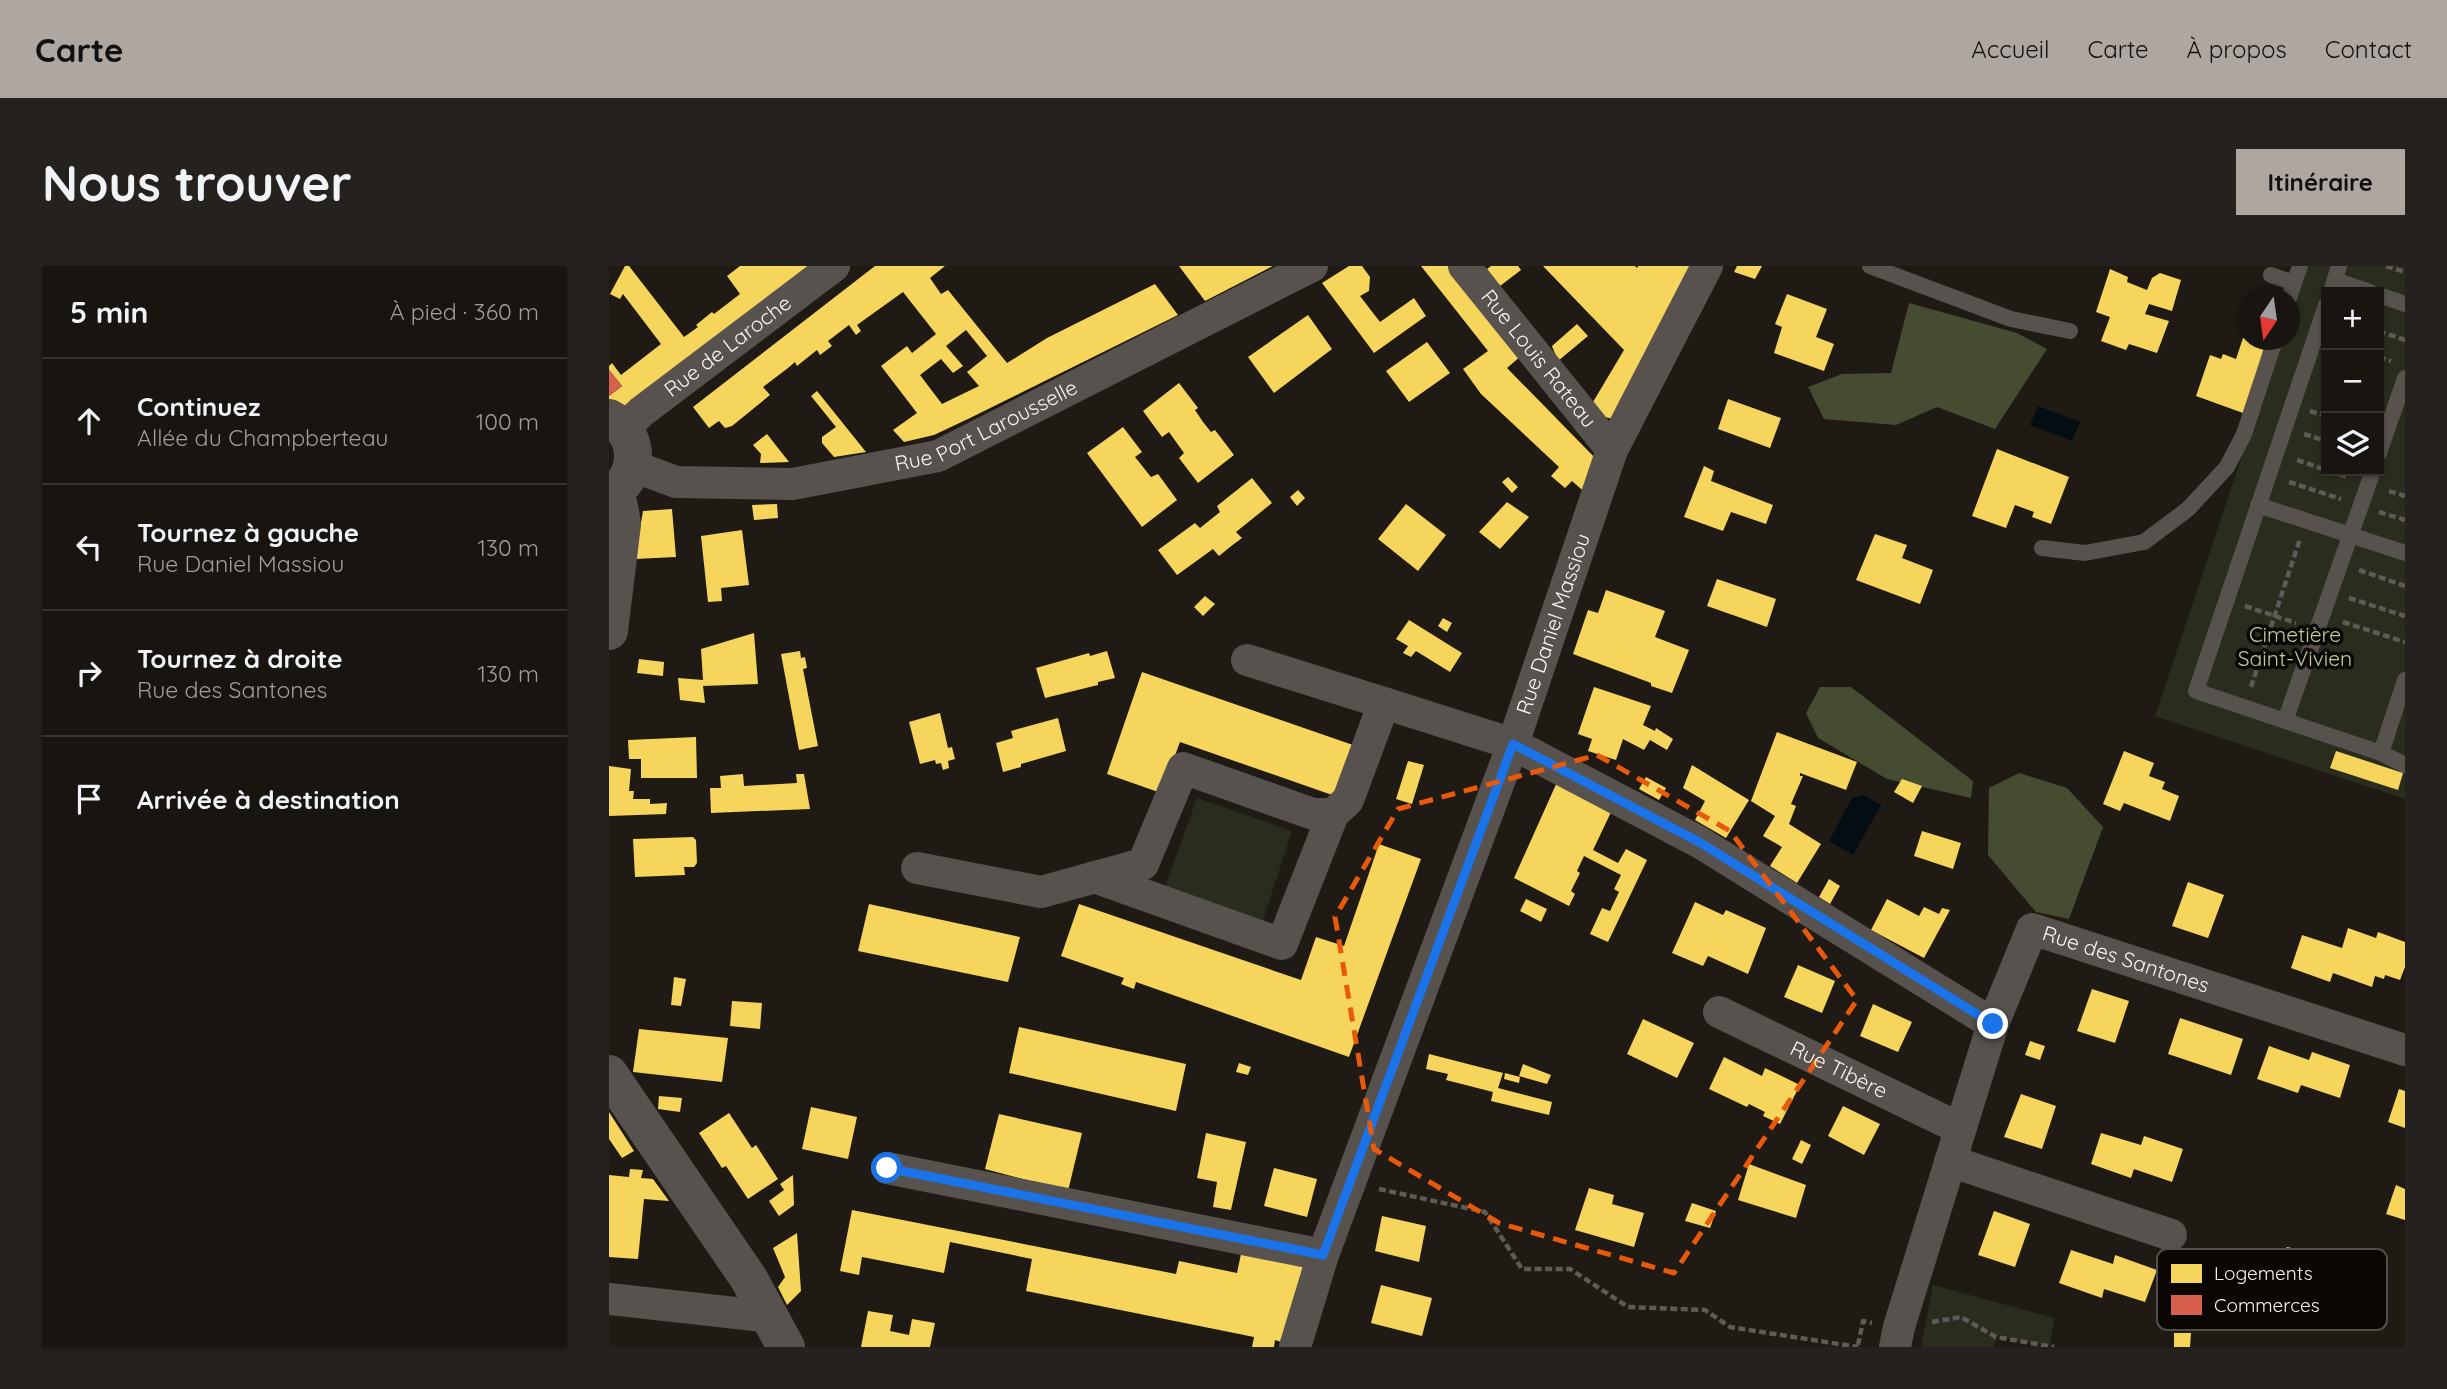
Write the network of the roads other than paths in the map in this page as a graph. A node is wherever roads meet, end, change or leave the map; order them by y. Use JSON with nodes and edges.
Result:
{"nodes":[{"id":1,"x":834,"y":266,"type":"edge"},
{"id":2,"x":1464,"y":266,"type":"edge"},
{"id":3,"x":1707,"y":266,"type":"edge"},
{"id":4,"x":1870,"y":266,"type":"edge"},
{"id":5,"x":2300,"y":266,"type":"edge"},
{"id":6,"x":1302,"y":268,"type":"edge"},
{"id":7,"x":2271,"y":275,"type":"dead end"},
{"id":8,"x":2335,"y":280,"type":"edge"},
{"id":9,"x":2288,"y":287,"type":"edge"},
{"id":10,"x":2293,"y":287,"type":"edge"},
{"id":11,"x":2355,"y":287,"type":"edge"},
{"id":12,"x":2384,"y":297,"type":"edge"},
{"id":13,"x":2405,"y":304,"type":"edge"},
{"id":14,"x":2321,"y":320,"type":"edge"},
{"id":15,"x":2070,"y":331,"type":"dead end"},
{"id":16,"x":2272,"y":350,"type":"edge"},
{"id":17,"x":2405,"y":377,"type":"edge"},
{"id":18,"x":617,"y":424,"type":"edge"},
{"id":19,"x":2384,"y":438,"type":"edge"},
{"id":20,"x":1612,"y":450,"type":"junction"},
{"id":21,"x":2371,"y":476,"type":"edge"},
{"id":22,"x":618,"y":485,"type":"edge"},
{"id":23,"x":2258,"y":505,"type":"junction"},
{"id":24,"x":2350,"y":535,"type":"junction"},
{"id":25,"x":2042,"y":548,"type":"dead end"},
{"id":26,"x":2405,"y":553,"type":"edge"},
{"id":27,"x":609,"y":631,"type":"edge"},
{"id":28,"x":1247,"y":660,"type":"dead end"},
{"id":29,"x":2405,"y":680,"type":"edge"},
{"id":30,"x":1384,"y":703,"type":"junction"},
{"id":31,"x":2285,"y":721,"type":"junction"},
{"id":32,"x":1513,"y":744,"type":"junction"},
{"id":33,"x":2381,"y":753,"type":"junction"},
{"id":34,"x":2405,"y":765,"type":"edge"},
{"id":35,"x":1333,"y":814,"type":"junction"},
{"id":36,"x":916,"y":868,"type":"dead end"},
{"id":37,"x":1094,"y":877,"type":"junction"},
{"id":38,"x":1719,"y":1012,"type":"dead end"},
{"id":39,"x":1993,"y":1024,"type":"junction"},
{"id":40,"x":2405,"y":1050,"type":"edge"},
{"id":41,"x":609,"y":1074,"type":"edge"},
{"id":42,"x":1959,"y":1128,"type":"junction"},
{"id":43,"x":1950,"y":1161,"type":"junction"},
{"id":44,"x":887,"y":1168,"type":"dead end"},
{"id":45,"x":2171,"y":1235,"type":"dead end"},
{"id":46,"x":1323,"y":1255,"type":"junction"},
{"id":47,"x":609,"y":1299,"type":"edge"},
{"id":48,"x":778,"y":1332,"type":"edge"},
{"id":49,"x":1897,"y":1337,"type":"edge"},
{"id":50,"x":1295,"y":1347,"type":"edge"}],
"edges":[{"from":1,"to":18,"type":"street","name":"Rue de Laroche"},
{"from":2,"to":20,"type":"street","name":"Rue Louis Rateau"},
{"from":3,"to":20,"type":"street","name":"Rue Daniel Massiou"},
{"from":4,"to":15,"type":"lane"},
{"from":5,"to":10,"type":"lane"},
{"from":6,"to":22,"type":"street","name":"Rue Port Larousselle"},
{"from":7,"to":9,"type":"lane"},
{"from":8,"to":11,"type":"lane"},
{"from":12,"to":13,"type":"lane"},
{"from":14,"to":23,"type":"lane"},
{"from":16,"to":25,"type":"lane"},
{"from":17,"to":19,"type":"lane"},
{"from":18,"to":22,"type":"street"},
{"from":20,"to":32,"type":"street","name":"Rue Daniel Massiou"},
{"from":21,"to":24,"type":"lane"},
{"from":22,"to":27,"type":"street"},
{"from":23,"to":24,"type":"lane"},
{"from":23,"to":31,"type":"lane"},
{"from":24,"to":26,"type":"lane"},
{"from":24,"to":31,"type":"lane"},
{"from":28,"to":30,"type":"street"},
{"from":29,"to":33,"type":"lane"},
{"from":30,"to":32,"type":"street"},
{"from":30,"to":35,"type":"street"},
{"from":31,"to":33,"type":"lane"},
{"from":32,"to":39,"type":"street"},
{"from":32,"to":46,"type":"street","name":"Rue Daniel Massiou"},
{"from":33,"to":34,"type":"lane"},
{"from":35,"to":37,"type":"street"},
{"from":35,"to":37,"type":"street"},
{"from":36,"to":37,"type":"street"},
{"from":38,"to":42,"type":"street","name":"Rue Tibère"},
{"from":39,"to":40,"type":"street","name":"Rue des Santones"},
{"from":39,"to":42,"type":"street"},
{"from":41,"to":48,"type":"street"},
{"from":42,"to":43,"type":"street"},
{"from":43,"to":45,"type":"street"},
{"from":43,"to":49,"type":"street"},
{"from":44,"to":46,"type":"street"},
{"from":46,"to":50,"type":"street","name":"Rue Daniel Massiou"},
{"from":47,"to":48,"type":"street"}]}
